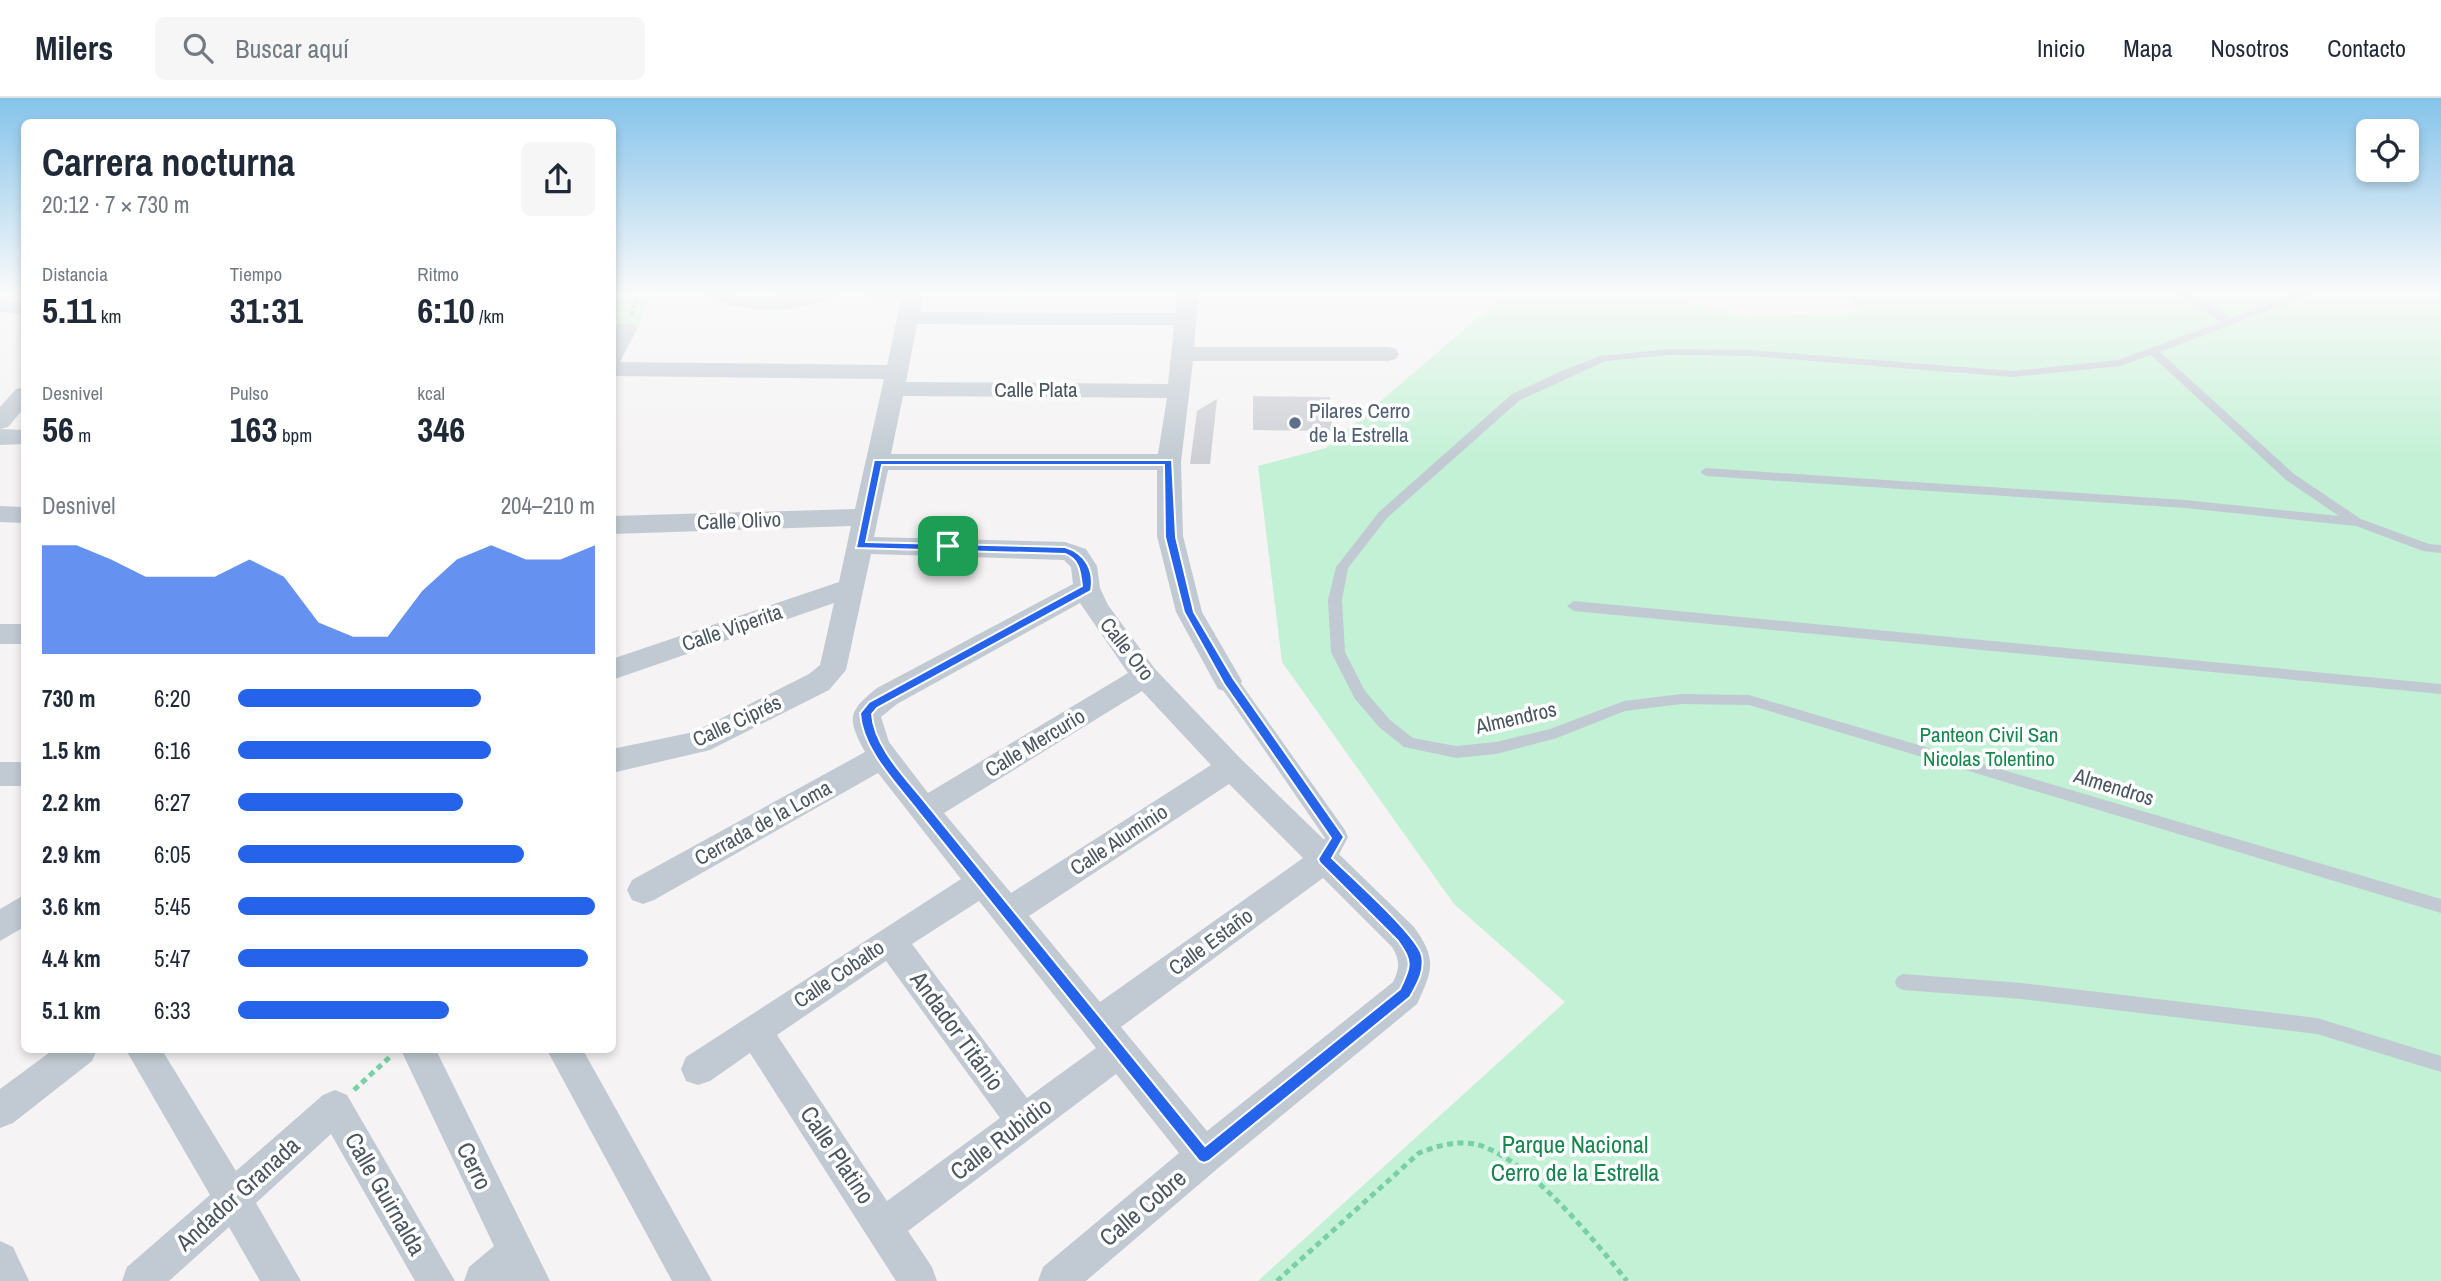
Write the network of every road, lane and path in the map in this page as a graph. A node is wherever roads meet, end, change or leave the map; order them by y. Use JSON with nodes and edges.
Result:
{"nodes":[{"id":1,"x":902,"y":348,"type":"edge"},
{"id":2,"x":1183,"y":348,"type":"edge"},
{"id":3,"x":2157,"y":348,"type":"edge"},
{"id":4,"x":2152,"y":350,"type":"junction"},
{"id":5,"x":1183,"y":354,"type":"junction"},
{"id":6,"x":1388,"y":354,"type":"dead end"},
{"id":7,"x":616,"y":369,"type":"edge"},
{"id":8,"x":895,"y":380,"type":"junction"},
{"id":9,"x":1179,"y":391,"type":"junction"},
{"id":10,"x":21,"y":398,"type":"edge"},
{"id":11,"x":0,"y":422,"type":"edge"},
{"id":12,"x":0,"y":437,"type":"edge"},
{"id":13,"x":21,"y":437,"type":"edge"},
{"id":14,"x":877,"y":462,"type":"junction"},
{"id":15,"x":1169,"y":462,"type":"junction"},
{"id":16,"x":1706,"y":472,"type":"dead end"},
{"id":17,"x":0,"y":514,"type":"edge"},
{"id":18,"x":21,"y":514,"type":"edge"},
{"id":19,"x":866,"y":517,"type":"junction"},
{"id":20,"x":2357,"y":522,"type":"junction"},
{"id":21,"x":616,"y":525,"type":"edge"},
{"id":22,"x":860,"y":545,"type":"junction"},
{"id":23,"x":2441,"y":548,"type":"edge"},
{"id":24,"x":852,"y":587,"type":"junction"},
{"id":25,"x":1087,"y":588,"type":"junction"},
{"id":26,"x":1574,"y":606,"type":"dead end"},
{"id":27,"x":0,"y":634,"type":"edge"},
{"id":28,"x":21,"y":634,"type":"edge"},
{"id":29,"x":616,"y":669,"type":"edge"},
{"id":30,"x":1146,"y":676,"type":"junction"},
{"id":31,"x":1228,"y":681,"type":"joint"},
{"id":32,"x":2441,"y":689,"type":"edge"},
{"id":33,"x":883,"y":756,"type":"junction"},
{"id":34,"x":616,"y":760,"type":"edge"},
{"id":35,"x":1231,"y":767,"type":"junction"},
{"id":36,"x":0,"y":774,"type":"edge"},
{"id":37,"x":21,"y":774,"type":"edge"},
{"id":38,"x":924,"y":810,"type":"junction"},
{"id":39,"x":1325,"y":859,"type":"junction"},
{"id":40,"x":982,"y":882,"type":"junction"},
{"id":41,"x":643,"y":890,"type":"dead end"},
{"id":42,"x":21,"y":895,"type":"edge"},
{"id":43,"x":0,"y":898,"type":"edge"},
{"id":44,"x":2441,"y":906,"type":"edge"},
{"id":45,"x":21,"y":911,"type":"edge"},
{"id":46,"x":1007,"y":913,"type":"junction"},
{"id":47,"x":0,"y":927,"type":"edge"},
{"id":48,"x":890,"y":940,"type":"junction"},
{"id":49,"x":1416,"y":971,"type":"joint"},
{"id":50,"x":1903,"y":982,"type":"dead end"},
{"id":51,"x":755,"y":1031,"type":"junction"},
{"id":52,"x":1107,"y":1039,"type":"junction"},
{"id":53,"x":76,"y":1053,"type":"edge"},
{"id":54,"x":145,"y":1053,"type":"edge"},
{"id":55,"x":394,"y":1053,"type":"edge"},
{"id":56,"x":419,"y":1053,"type":"edge"},
{"id":57,"x":566,"y":1053,"type":"edge"},
{"id":58,"x":2441,"y":1064,"type":"edge"},
{"id":59,"x":698,"y":1069,"type":"dead end"},
{"id":60,"x":375,"y":1070,"type":"dead end"},
{"id":61,"x":335,"y":1107,"type":"joint"},
{"id":62,"x":0,"y":1111,"type":"edge"},
{"id":63,"x":1024,"y":1121,"type":"junction"},
{"id":64,"x":1204,"y":1156,"type":"junction"},
{"id":65,"x":233,"y":1198,"type":"junction"},
{"id":66,"x":884,"y":1226,"type":"junction"},
{"id":67,"x":0,"y":1260,"type":"edge"},
{"id":68,"x":524,"y":1266,"type":"edge"},
{"id":69,"x":10,"y":1281,"type":"edge"},
{"id":70,"x":141,"y":1281,"type":"edge"},
{"id":71,"x":282,"y":1281,"type":"edge"},
{"id":72,"x":436,"y":1281,"type":"edge"},
{"id":73,"x":483,"y":1281,"type":"edge"},
{"id":74,"x":693,"y":1281,"type":"edge"},
{"id":75,"x":918,"y":1281,"type":"edge"},
{"id":76,"x":1057,"y":1281,"type":"edge"},
{"id":77,"x":1277,"y":1281,"type":"edge"},
{"id":78,"x":1628,"y":1281,"type":"edge"}],
"edges":[{"from":1,"to":8,"type":"street"},
{"from":2,"to":5,"type":"street"},
{"from":3,"to":4,"type":"lane","name":"Almendros"},
{"from":4,"to":20,"type":"lane"},
{"from":4,"to":44,"type":"lane","name":"Almendros"},
{"from":5,"to":6,"type":"street"},
{"from":5,"to":9,"type":"street"},
{"from":7,"to":8,"type":"street","name":"Calle Plata"},
{"from":8,"to":9,"type":"street","name":"Calle Plata"},
{"from":8,"to":14,"type":"street"},
{"from":9,"to":15,"type":"street"},
{"from":10,"to":11,"type":"street"},
{"from":12,"to":13,"type":"street"},
{"from":14,"to":15,"type":"street"},
{"from":14,"to":19,"type":"street"},
{"from":15,"to":31,"type":"street"},
{"from":16,"to":20,"type":"lane"},
{"from":17,"to":18,"type":"street"},
{"from":19,"to":21,"type":"street","name":"Calle Olivo"},
{"from":19,"to":22,"type":"street"},
{"from":20,"to":23,"type":"lane"},
{"from":22,"to":24,"type":"street"},
{"from":22,"to":25,"type":"street","name":"Calle Oro"},
{"from":24,"to":29,"type":"street","name":"Calle Viperita"},
{"from":24,"to":34,"type":"street","name":"Calle Ciprés"},
{"from":25,"to":30,"type":"street","name":"Calle Oro"},
{"from":25,"to":33,"type":"street"},
{"from":26,"to":32,"type":"lane"},
{"from":27,"to":28,"type":"street"},
{"from":30,"to":35,"type":"street","name":"Calle Oro"},
{"from":30,"to":38,"type":"street","name":"Calle Mercurio"},
{"from":31,"to":39,"type":"street"},
{"from":33,"to":38,"type":"street"},
{"from":33,"to":41,"type":"street","name":"Cerrada de la Loma"},
{"from":35,"to":39,"type":"street","name":"Calle Oro"},
{"from":35,"to":46,"type":"street","name":"Calle Aluminio"},
{"from":36,"to":37,"type":"street"},
{"from":38,"to":40,"type":"street"},
{"from":39,"to":49,"type":"street","name":"Calle Oro"},
{"from":39,"to":52,"type":"street","name":"Calle Estaño"},
{"from":40,"to":46,"type":"street"},
{"from":40,"to":48,"type":"street","name":"Calle Cobalto"},
{"from":42,"to":43,"type":"street"},
{"from":45,"to":47,"type":"street"},
{"from":46,"to":52,"type":"street"},
{"from":48,"to":51,"type":"street","name":"Calle Cobalto"},
{"from":48,"to":63,"type":"street","name":"Andador Titánio"},
{"from":49,"to":64,"type":"street","name":"Calle Cobre"},
{"from":50,"to":58,"type":"lane"},
{"from":51,"to":59,"type":"street","name":"Calle Cobalto"},
{"from":51,"to":66,"type":"street","name":"Calle Platino"},
{"from":52,"to":63,"type":"street","name":"Calle Rubidio"},
{"from":52,"to":64,"type":"street"},
{"from":53,"to":62,"type":"street"},
{"from":54,"to":65,"type":"street"},
{"from":55,"to":60,"type":"path"},
{"from":56,"to":68,"type":"street","name":"Cerro"},
{"from":57,"to":74,"type":"street"},
{"from":61,"to":65,"type":"street","name":"Andador Granada"},
{"from":61,"to":72,"type":"street","name":"Calle Guirnalda"},
{"from":63,"to":66,"type":"street","name":"Calle Rubidio"},
{"from":64,"to":76,"type":"street","name":"Calle Cobre"},
{"from":65,"to":70,"type":"street","name":"Andador Granada"},
{"from":65,"to":71,"type":"street"},
{"from":66,"to":75,"type":"street","name":"Calle Platino"},
{"from":67,"to":69,"type":"street"},
{"from":68,"to":73,"type":"street"},
{"from":77,"to":78,"type":"path"}]}
